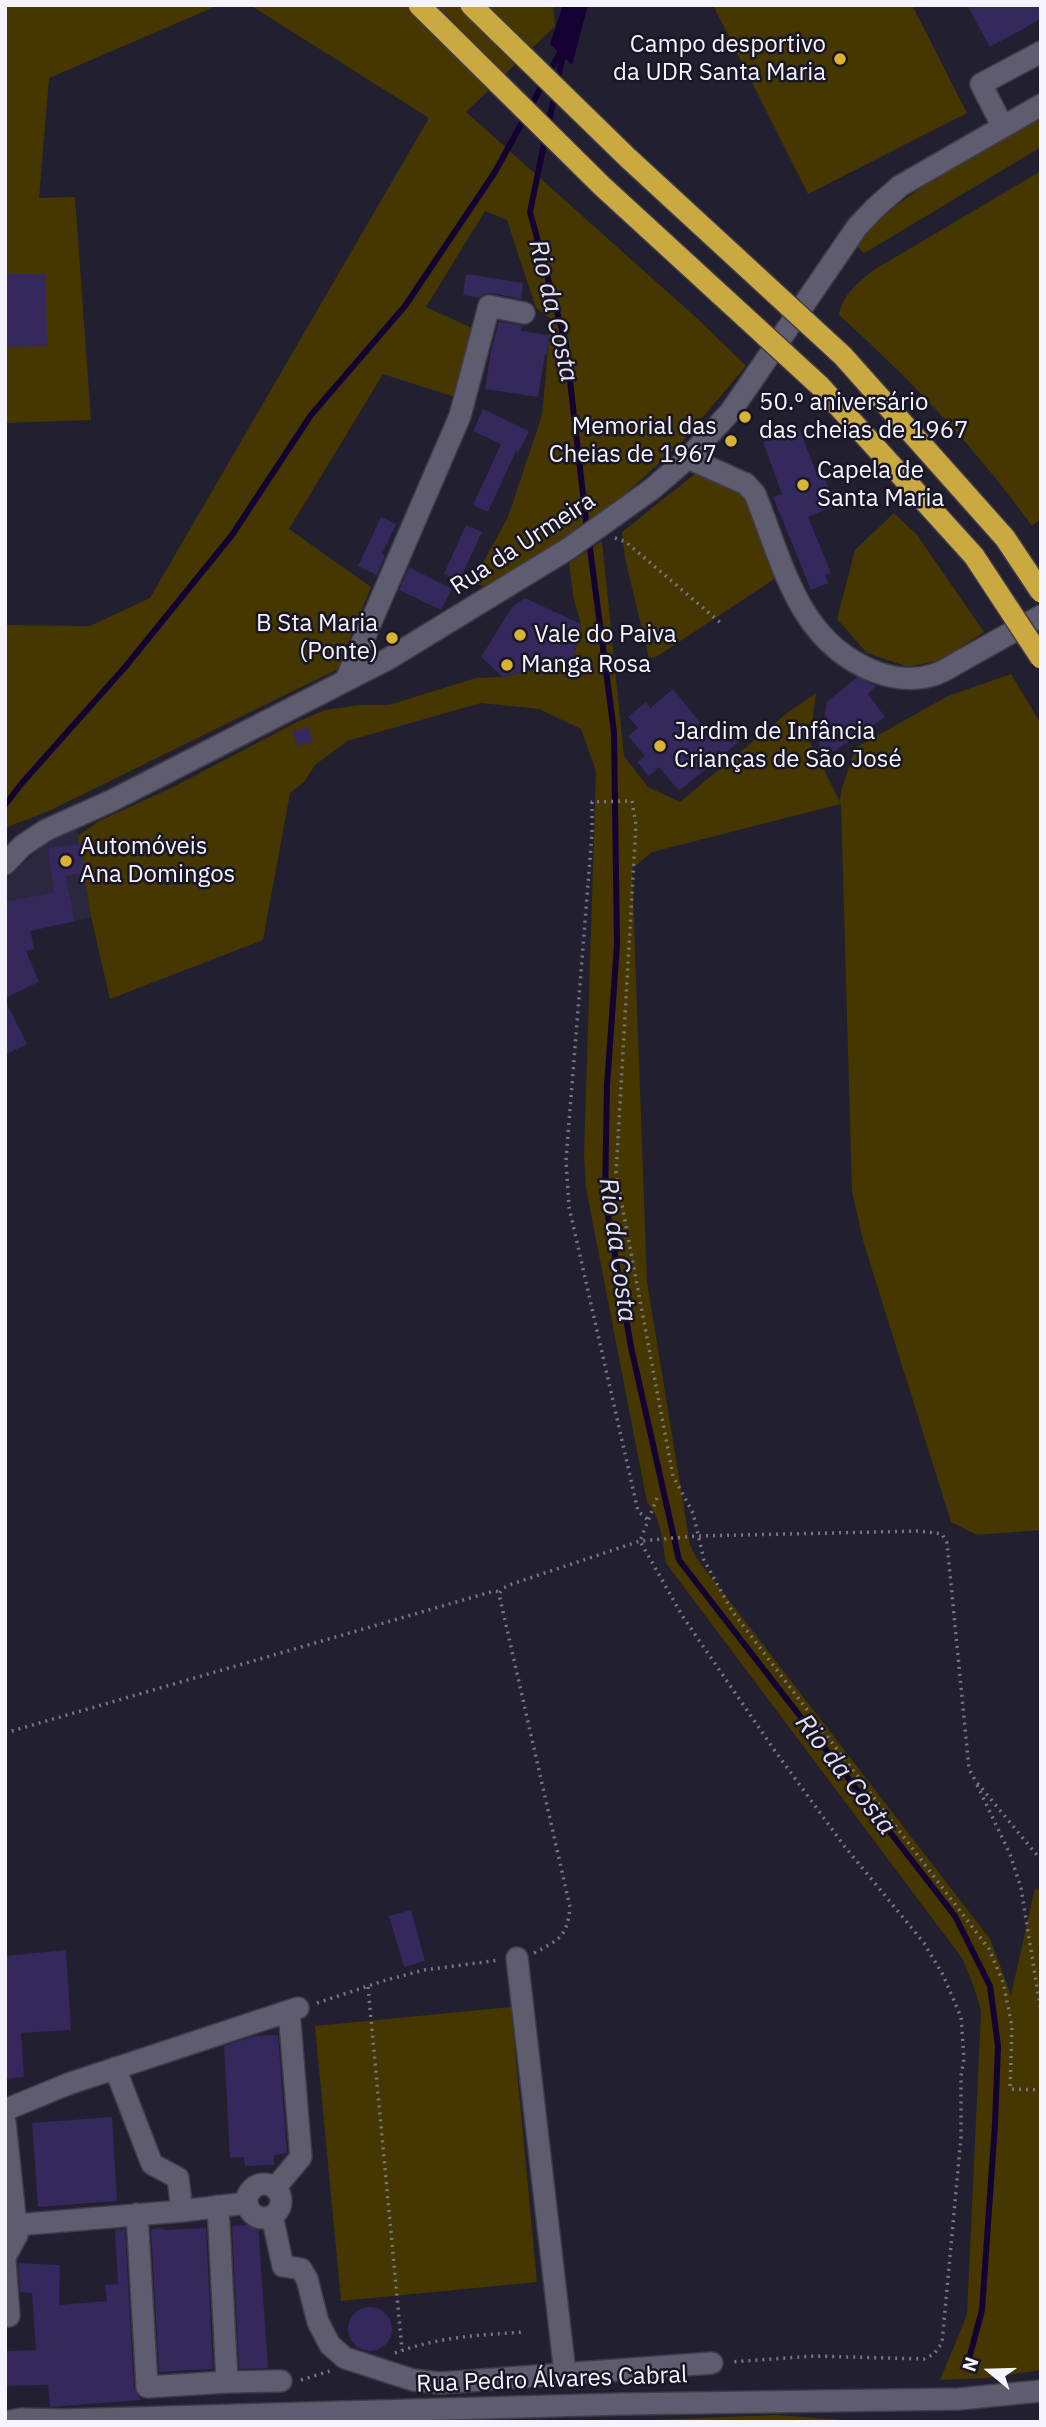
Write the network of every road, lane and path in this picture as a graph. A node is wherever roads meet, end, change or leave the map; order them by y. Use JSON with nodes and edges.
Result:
{"nodes":[{"id":1,"x":419,"y":5,"type":"edge"},
{"id":2,"x":471,"y":5,"type":"edge"},
{"id":3,"x":1041,"y":52,"type":"edge"},
{"id":4,"x":1041,"y":105,"type":"edge"},
{"id":5,"x":1003,"y":127,"type":"junction"},
{"id":6,"x":524,"y":313,"type":"dead end"},
{"id":7,"x":688,"y":458,"type":"junction"},
{"id":8,"x":626,"y":542,"type":"dead end"},
{"id":9,"x":1041,"y":592,"type":"edge"},
{"id":10,"x":1041,"y":617,"type":"edge"},
{"id":11,"x":723,"y":625,"type":"dead end"},
{"id":12,"x":1041,"y":658,"type":"edge"},
{"id":13,"x":346,"y":680,"type":"junction"},
{"id":14,"x":5,"y":864,"type":"edge"},
{"id":15,"x":657,"y":1499,"type":"dead end"},
{"id":16,"x":647,"y":1519,"type":"junction"},
{"id":17,"x":695,"y":1536,"type":"junction"},
{"id":18,"x":640,"y":1541,"type":"junction"},
{"id":19,"x":500,"y":1592,"type":"junction"},
{"id":20,"x":5,"y":1733,"type":"edge"},
{"id":21,"x":975,"y":1780,"type":"junction"},
{"id":22,"x":1041,"y":1860,"type":"edge"},
{"id":23,"x":517,"y":1958,"type":"junction"},
{"id":24,"x":368,"y":1987,"type":"junction"},
{"id":25,"x":294,"y":2010,"type":"junction"},
{"id":26,"x":1041,"y":2012,"type":"edge"},
{"id":27,"x":115,"y":2068,"type":"junction"},
{"id":28,"x":1041,"y":2090,"type":"edge"},
{"id":29,"x":5,"y":2110,"type":"edge"},
{"id":30,"x":5,"y":2122,"type":"edge"},
{"id":31,"x":275,"y":2188,"type":"junction"},
{"id":32,"x":247,"y":2203,"type":"junction"},
{"id":33,"x":218,"y":2206,"type":"junction"},
{"id":34,"x":182,"y":2211,"type":"junction"},
{"id":35,"x":138,"y":2214,"type":"junction"},
{"id":36,"x":272,"y":2216,"type":"junction"},
{"id":37,"x":16,"y":2225,"type":"junction"},
{"id":38,"x":5,"y":2259,"type":"edge"},
{"id":39,"x":5,"y":2316,"type":"edge"},
{"id":40,"x":524,"y":2332,"type":"dead end"},
{"id":41,"x":402,"y":2350,"type":"junction"},
{"id":42,"x":712,"y":2363,"type":"joint"},
{"id":43,"x":363,"y":2364,"type":"junction"},
{"id":44,"x":565,"y":2373,"type":"junction"},
{"id":45,"x":281,"y":2381,"type":"joint"},
{"id":46,"x":227,"y":2382,"type":"junction"},
{"id":47,"x":1041,"y":2391,"type":"edge"},
{"id":48,"x":5,"y":2405,"type":"edge"},
{"id":49,"x":64,"y":2420,"type":"edge"},
{"id":50,"x":6,"y":2422,"type":"edge"}],
"edges":[{"from":1,"to":12,"type":"highway","bridge":true},
{"from":2,"to":9,"type":"highway","bridge":true},
{"from":3,"to":5,"type":"street"},
{"from":4,"to":5,"type":"street","name":"Rua da Urmeira"},
{"from":5,"to":7,"type":"street","name":"Rua da Urmeira"},
{"from":6,"to":13,"type":"street"},
{"from":7,"to":10,"type":"street"},
{"from":7,"to":13,"type":"street","name":"Rua da Urmeira"},
{"from":8,"to":11,"type":"path"},
{"from":13,"to":14,"type":"street","name":"Rua da Urmeira"},
{"from":15,"to":16,"type":"path"},
{"from":16,"to":17,"type":"path"},
{"from":16,"to":18,"type":"path"},
{"from":17,"to":18,"type":"path"},
{"from":17,"to":21,"type":"path"},
{"from":17,"to":28,"type":"path"},
{"from":18,"to":19,"type":"path"},
{"from":18,"to":42,"type":"path"},
{"from":19,"to":20,"type":"path"},
{"from":19,"to":23,"type":"path"},
{"from":21,"to":22,"type":"path"},
{"from":21,"to":26,"type":"path"},
{"from":23,"to":24,"type":"path"},
{"from":23,"to":44,"type":"street"},
{"from":24,"to":25,"type":"path"},
{"from":24,"to":41,"type":"path"},
{"from":25,"to":27,"type":"street"},
{"from":25,"to":31,"type":"street"},
{"from":27,"to":29,"type":"street"},
{"from":27,"to":34,"type":"street"},
{"from":30,"to":37,"type":"street"},
{"from":31,"to":32,"type":"street"},
{"from":31,"to":36,"type":"street"},
{"from":32,"to":33,"type":"street"},
{"from":32,"to":36,"type":"street"},
{"from":33,"to":34,"type":"street"},
{"from":33,"to":46,"type":"street"},
{"from":34,"to":35,"type":"street"},
{"from":35,"to":37,"type":"street"},
{"from":35,"to":46,"type":"street"},
{"from":36,"to":43,"type":"street"},
{"from":37,"to":38,"type":"street"},
{"from":38,"to":39,"type":"street"},
{"from":40,"to":41,"type":"path"},
{"from":41,"to":43,"type":"path"},
{"from":42,"to":44,"type":"street"},
{"from":43,"to":44,"type":"street"},
{"from":43,"to":45,"type":"path"},
{"from":45,"to":46,"type":"street"},
{"from":47,"to":49,"type":"street","name":"Rua Pedro Álvares Cabral"},
{"from":48,"to":49,"type":"street"},
{"from":49,"to":50,"type":"street"}]}
